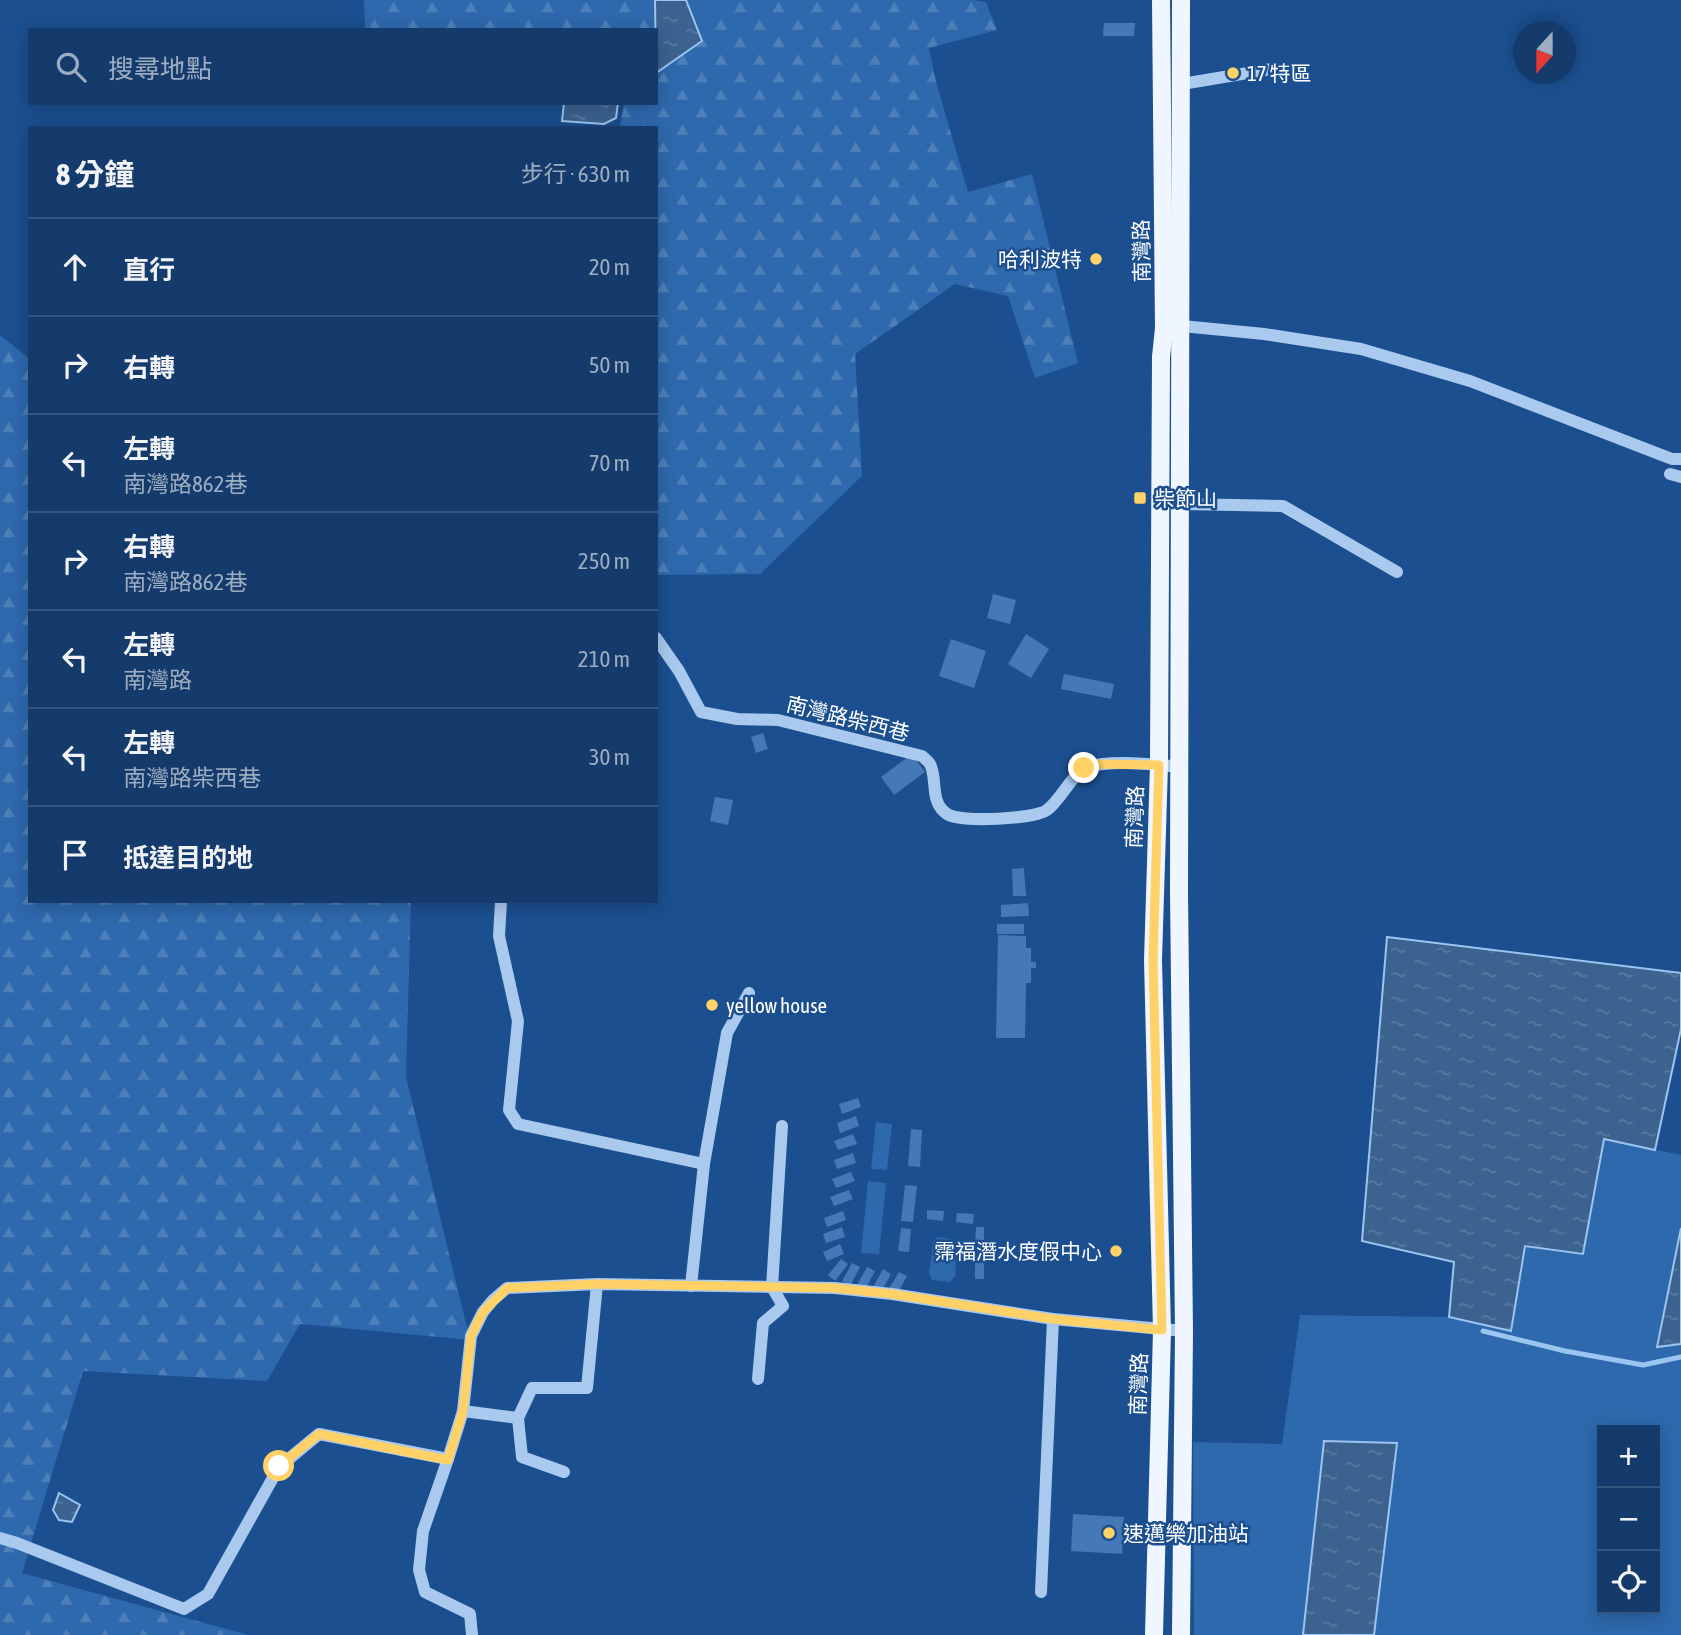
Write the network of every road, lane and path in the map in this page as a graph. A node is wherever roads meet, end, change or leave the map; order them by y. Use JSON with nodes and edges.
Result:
{"nodes":[{"id":1,"x":1161,"y":0,"type":"edge"},
{"id":2,"x":1181,"y":0,"type":"edge"},
{"id":3,"x":1272,"y":69,"type":"dead end"},
{"id":4,"x":1182,"y":84,"type":"junction"},
{"id":5,"x":1173,"y":327,"type":"junction"},
{"id":6,"x":1681,"y":459,"type":"edge"},
{"id":7,"x":1181,"y":504,"type":"junction"},
{"id":8,"x":1397,"y":572,"type":"dead end"},
{"id":9,"x":658,"y":641,"type":"edge"},
{"id":10,"x":1159,"y":765,"type":"junction"},
{"id":11,"x":1180,"y":767,"type":"junction"},
{"id":12,"x":500,"y":903,"type":"edge"},
{"id":13,"x":749,"y":993,"type":"dead end"},
{"id":14,"x":782,"y":1126,"type":"dead end"},
{"id":15,"x":704,"y":1164,"type":"junction"},
{"id":16,"x":597,"y":1284,"type":"junction"},
{"id":17,"x":691,"y":1286,"type":"junction"},
{"id":18,"x":772,"y":1287,"type":"junction"},
{"id":19,"x":1053,"y":1319,"type":"junction"},
{"id":20,"x":1162,"y":1330,"type":"junction"},
{"id":21,"x":1184,"y":1331,"type":"junction"},
{"id":22,"x":758,"y":1379,"type":"dead end"},
{"id":23,"x":463,"y":1411,"type":"junction"},
{"id":24,"x":518,"y":1418,"type":"junction"},
{"id":25,"x":448,"y":1460,"type":"junction"},
{"id":26,"x":564,"y":1472,"type":"dead end"},
{"id":27,"x":0,"y":1538,"type":"edge"},
{"id":28,"x":1041,"y":1592,"type":"dead end"},
{"id":29,"x":472,"y":1635,"type":"edge"},
{"id":30,"x":1154,"y":1635,"type":"edge"},
{"id":31,"x":1181,"y":1635,"type":"edge"}],
"edges":[{"from":1,"to":5,"type":"main road","name":"南灣路"},
{"from":2,"to":4,"type":"main road","name":"南灣路"},
{"from":3,"to":4,"type":"street"},
{"from":4,"to":5,"type":"main road","name":"南灣路"},
{"from":5,"to":6,"type":"street"},
{"from":5,"to":7,"type":"main road","name":"南灣路"},
{"from":5,"to":10,"type":"main road","name":"南灣路"},
{"from":7,"to":8,"type":"street"},
{"from":7,"to":11,"type":"main road","name":"南灣路"},
{"from":9,"to":10,"type":"street","name":"南灣路柴西巷"},
{"from":10,"to":11,"type":"street","name":"南灣路柴西巷"},
{"from":10,"to":20,"type":"main road","name":"南灣路"},
{"from":11,"to":21,"type":"main road","name":"南灣路"},
{"from":12,"to":15,"type":"street"},
{"from":13,"to":15,"type":"street"},
{"from":14,"to":18,"type":"street"},
{"from":15,"to":17,"type":"street"},
{"from":16,"to":17,"type":"street"},
{"from":16,"to":23,"type":"street"},
{"from":16,"to":24,"type":"street"},
{"from":17,"to":18,"type":"street"},
{"from":18,"to":19,"type":"street"},
{"from":18,"to":22,"type":"street"},
{"from":19,"to":20,"type":"street"},
{"from":19,"to":28,"type":"street"},
{"from":20,"to":21,"type":"street"},
{"from":20,"to":30,"type":"main road","name":"南灣路"},
{"from":21,"to":31,"type":"main road","name":"南灣路"},
{"from":23,"to":24,"type":"street"},
{"from":23,"to":25,"type":"street"},
{"from":24,"to":26,"type":"street"},
{"from":25,"to":27,"type":"street"},
{"from":25,"to":29,"type":"street"}]}
